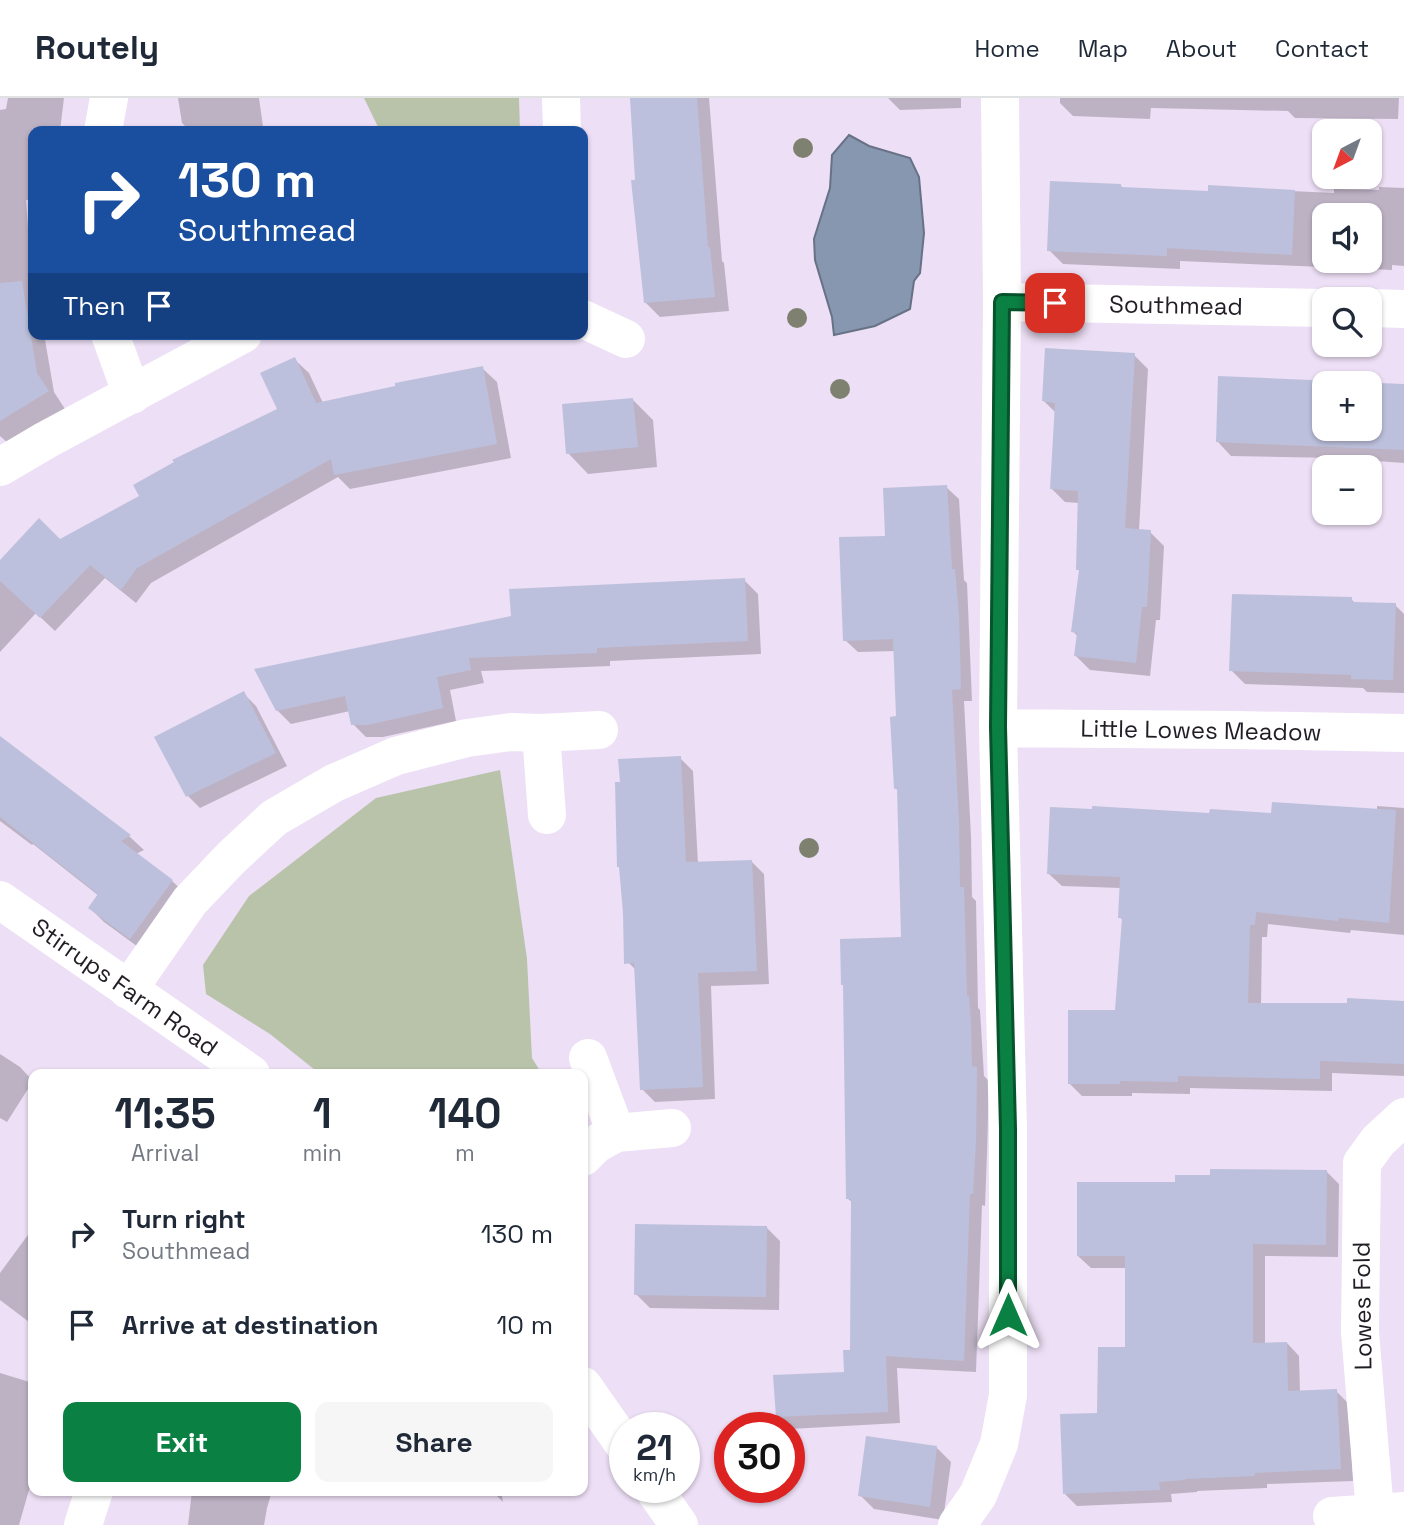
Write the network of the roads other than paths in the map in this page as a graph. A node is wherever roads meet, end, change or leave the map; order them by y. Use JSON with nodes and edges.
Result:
{"nodes":[{"id":1,"x":109,"y":98,"type":"edge"},
{"id":2,"x":561,"y":98,"type":"edge"},
{"id":3,"x":1000,"y":98,"type":"edge"},
{"id":4,"x":104,"y":126,"type":"edge"},
{"id":5,"x":562,"y":126,"type":"edge"},
{"id":6,"x":1002,"y":302,"type":"junction"},
{"id":7,"x":1312,"y":307,"type":"edge"},
{"id":8,"x":1382,"y":308,"type":"edge"},
{"id":9,"x":1404,"y":309,"type":"edge"},
{"id":10,"x":588,"y":321,"type":"edge"},
{"id":11,"x":626,"y":339,"type":"dead end"},
{"id":12,"x":112,"y":340,"type":"edge"},
{"id":13,"x":232,"y":340,"type":"edge"},
{"id":14,"x":132,"y":395,"type":"junction"},
{"id":15,"x":0,"y":467,"type":"edge"},
{"id":16,"x":998,"y":727,"type":"junction"},
{"id":17,"x":599,"y":730,"type":"dead end"},
{"id":18,"x":541,"y":733,"type":"junction"},
{"id":19,"x":1404,"y":733,"type":"edge"},
{"id":20,"x":547,"y":815,"type":"dead end"},
{"id":21,"x":0,"y":900,"type":"edge"},
{"id":22,"x":128,"y":990,"type":"junction"},
{"id":23,"x":588,"y":1058,"type":"dead end"},
{"id":24,"x":244,"y":1069,"type":"edge"},
{"id":25,"x":1404,"y":1117,"type":"edge"},
{"id":26,"x":672,"y":1128,"type":"dead end"},
{"id":27,"x":615,"y":1133,"type":"junction"},
{"id":28,"x":588,"y":1152,"type":"edge"},
{"id":29,"x":588,"y":1393,"type":"edge"},
{"id":30,"x":609,"y":1423,"type":"edge"},
{"id":31,"x":92,"y":1496,"type":"edge"},
{"id":32,"x":664,"y":1503,"type":"edge"},
{"id":33,"x":1390,"y":1512,"type":"edge"},
{"id":34,"x":1332,"y":1516,"type":"dead end"},
{"id":35,"x":83,"y":1525,"type":"edge"},
{"id":36,"x":680,"y":1525,"type":"edge"},
{"id":37,"x":957,"y":1525,"type":"edge"}],
"edges":[{"from":1,"to":4,"type":"street"},
{"from":2,"to":5,"type":"street"},
{"from":3,"to":6,"type":"street"},
{"from":6,"to":7,"type":"street","name":"Southmead"},
{"from":6,"to":16,"type":"street"},
{"from":8,"to":9,"type":"street"},
{"from":10,"to":11,"type":"street"},
{"from":12,"to":14,"type":"street"},
{"from":13,"to":14,"type":"street"},
{"from":14,"to":15,"type":"street"},
{"from":16,"to":19,"type":"street","name":"Little Lowes Meadow"},
{"from":16,"to":37,"type":"street"},
{"from":17,"to":18,"type":"street"},
{"from":18,"to":20,"type":"street"},
{"from":18,"to":22,"type":"street"},
{"from":21,"to":22,"type":"street","name":"Stirrups Farm Road"},
{"from":22,"to":24,"type":"street","name":"Stirrups Farm Road"},
{"from":23,"to":27,"type":"street"},
{"from":25,"to":33,"type":"street","name":"Lowes Fold"},
{"from":26,"to":27,"type":"street"},
{"from":27,"to":28,"type":"street"},
{"from":29,"to":30,"type":"street"},
{"from":31,"to":35,"type":"street"},
{"from":32,"to":36,"type":"street"},
{"from":33,"to":34,"type":"street","name":"Lowes Fold"}]}
